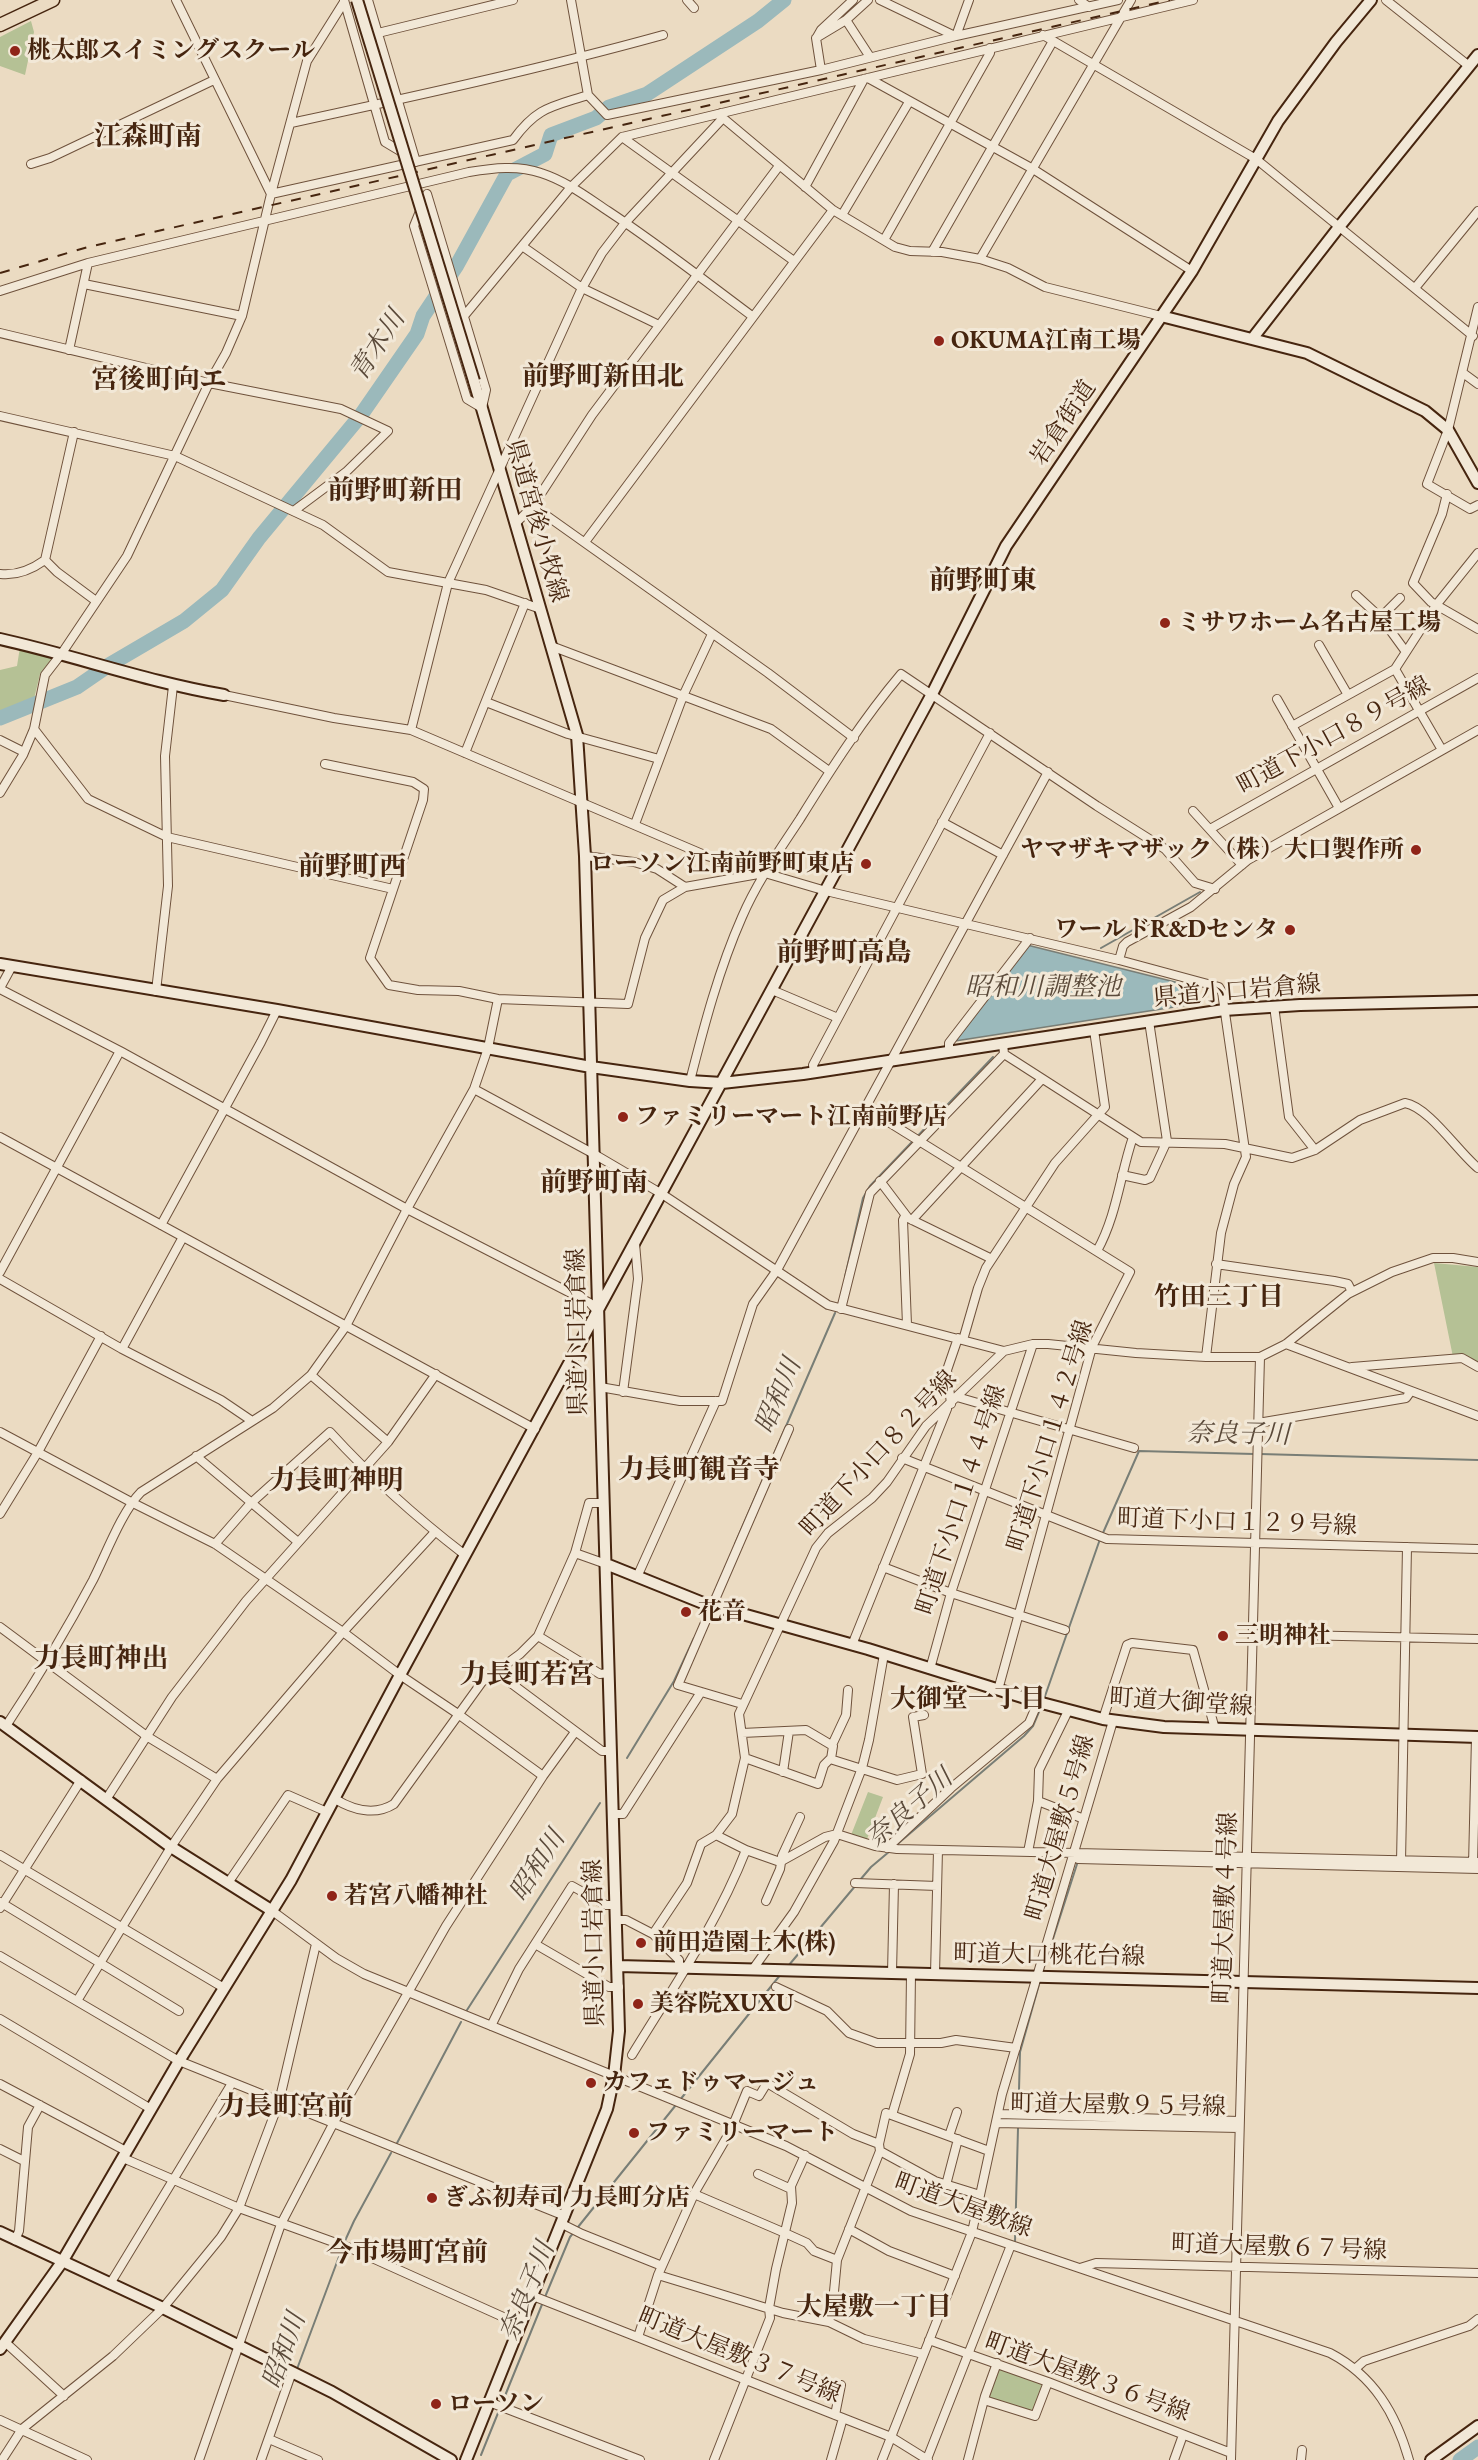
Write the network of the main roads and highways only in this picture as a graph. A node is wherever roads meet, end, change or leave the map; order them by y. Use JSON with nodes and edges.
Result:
{"nodes":[{"id":1,"x":52,"y":0,"type":"edge"},
{"id":2,"x":0,"y":25,"type":"edge"}],
"edges":[{"from":1,"to":2,"type":"main road"}]}
